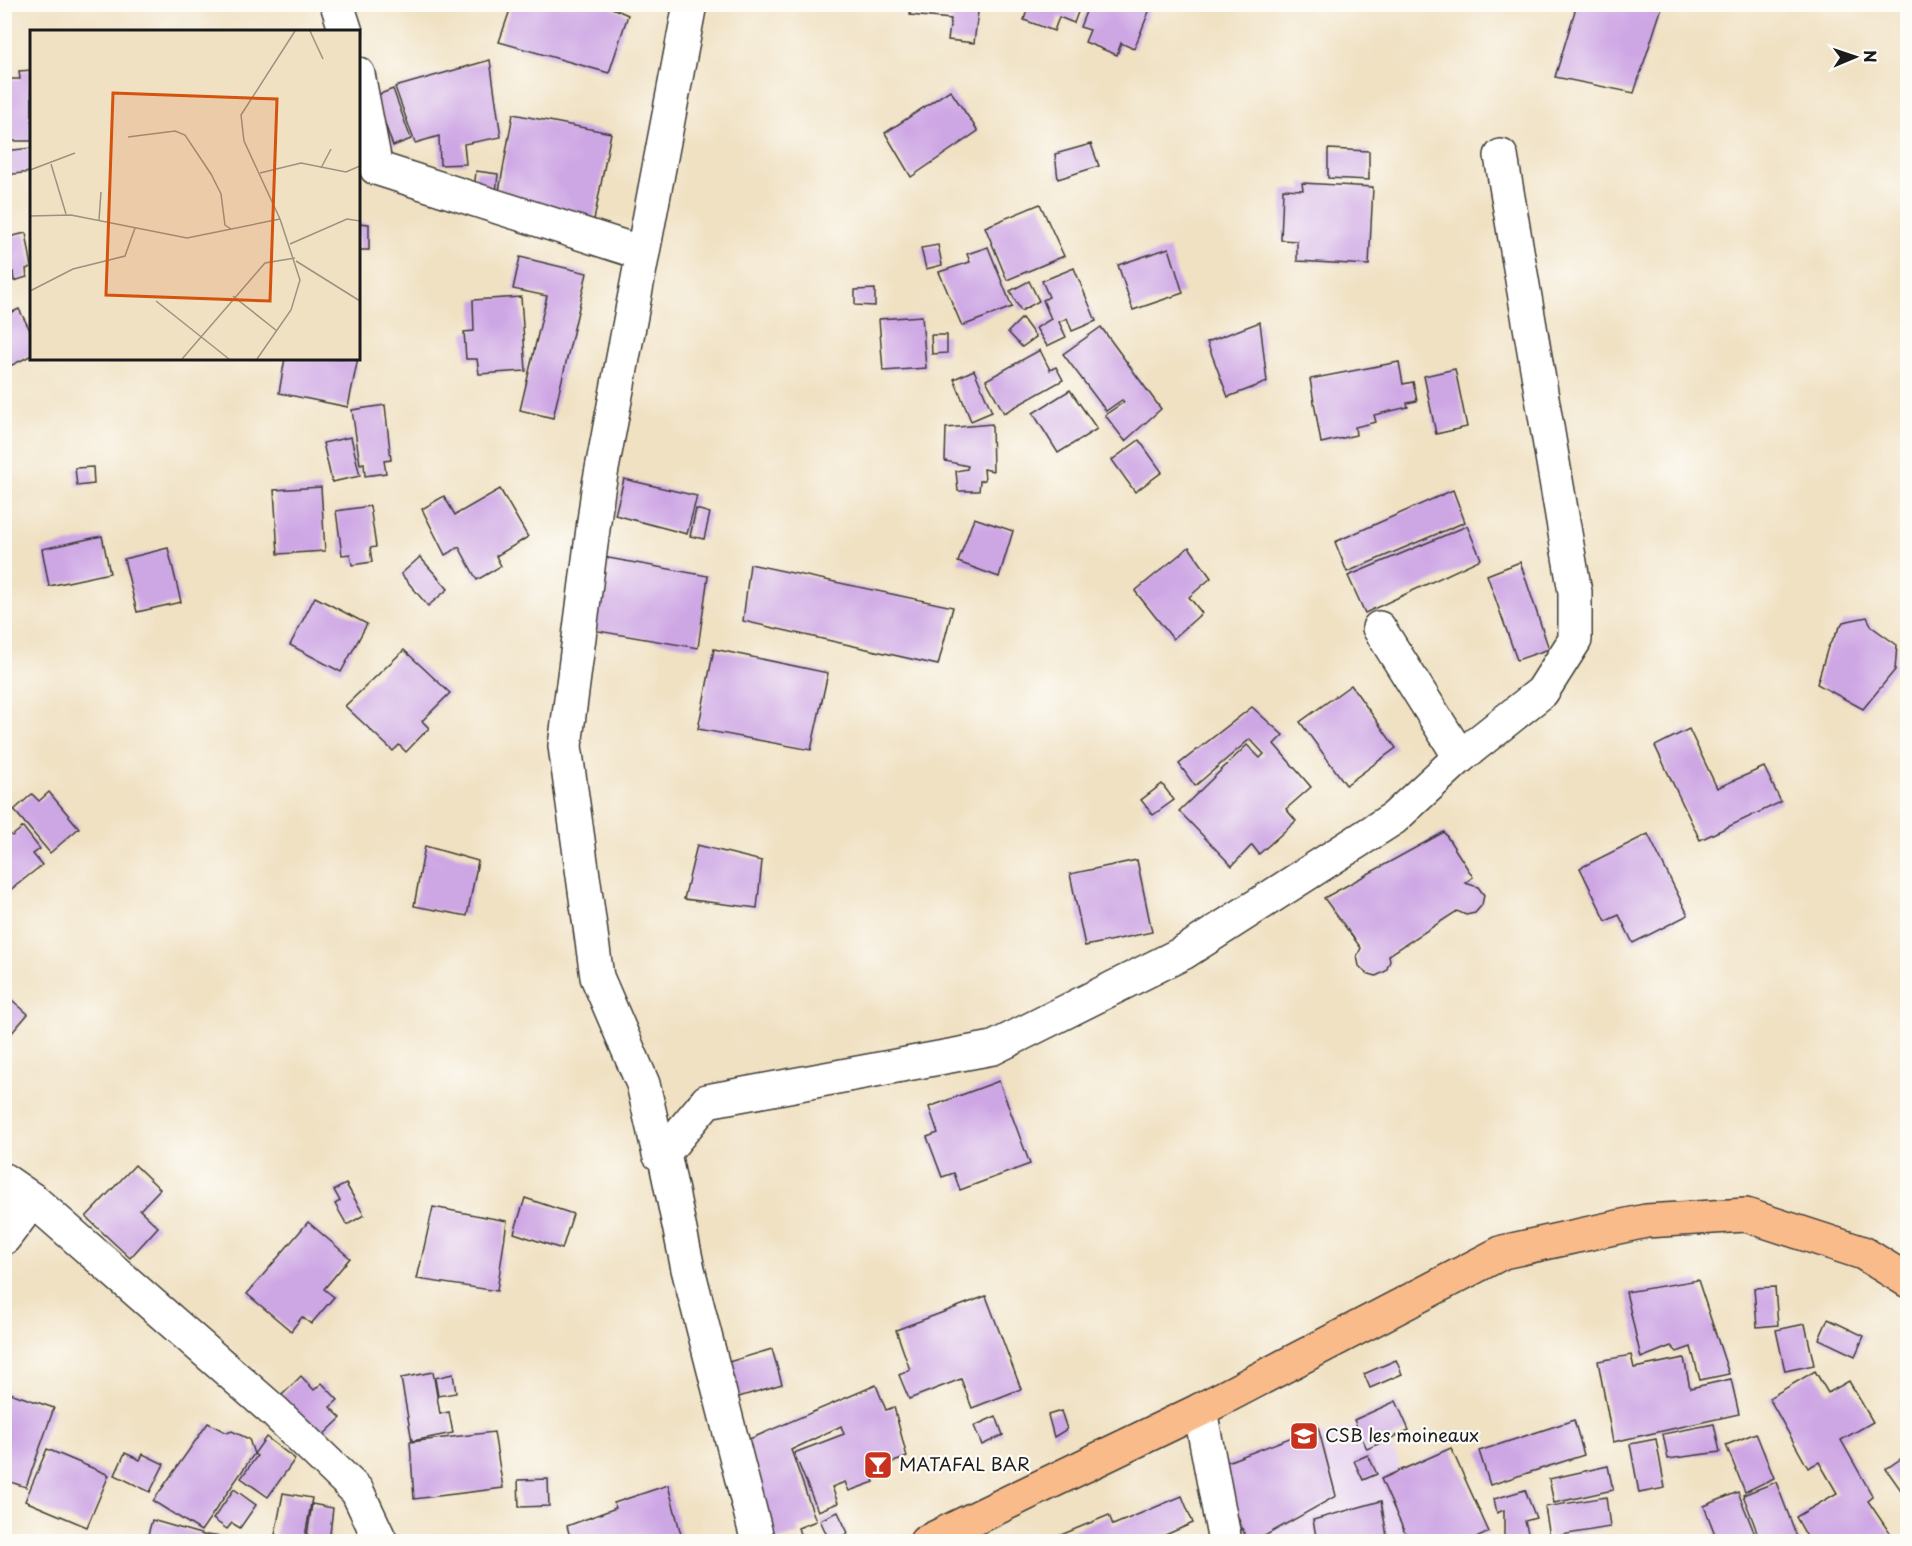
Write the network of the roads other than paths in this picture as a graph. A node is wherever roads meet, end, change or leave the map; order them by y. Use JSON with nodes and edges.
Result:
{"nodes":[{"id":1,"x":337,"y":4,"type":"edge"},
{"id":2,"x":690,"y":4,"type":"edge"},
{"id":3,"x":345,"y":30,"type":"edge"},
{"id":4,"x":360,"y":84,"type":"edge"},
{"id":5,"x":1501,"y":156,"type":"dead end"},
{"id":6,"x":642,"y":253,"type":"junction"},
{"id":7,"x":1379,"y":628,"type":"dead end"},
{"id":8,"x":1460,"y":757,"type":"junction"},
{"id":9,"x":664,"y":1153,"type":"junction"},
{"id":10,"x":4,"y":1180,"type":"edge"},
{"id":11,"x":33,"y":1200,"type":"junction"},
{"id":12,"x":4,"y":1238,"type":"edge"},
{"id":13,"x":1908,"y":1281,"type":"edge"},
{"id":14,"x":1200,"y":1410,"type":"junction"},
{"id":15,"x":381,"y":1542,"type":"edge"},
{"id":16,"x":758,"y":1542,"type":"edge"},
{"id":17,"x":926,"y":1542,"type":"edge"},
{"id":18,"x":1225,"y":1542,"type":"edge"}],
"edges":[{"from":1,"to":3,"type":"street"},
{"from":2,"to":6,"type":"street"},
{"from":4,"to":6,"type":"street"},
{"from":5,"to":8,"type":"street"},
{"from":6,"to":9,"type":"street"},
{"from":7,"to":8,"type":"street"},
{"from":8,"to":9,"type":"street"},
{"from":9,"to":16,"type":"street"},
{"from":10,"to":11,"type":"street"},
{"from":11,"to":12,"type":"street"},
{"from":11,"to":15,"type":"street"},
{"from":13,"to":14,"type":"main road"},
{"from":14,"to":17,"type":"main road"},
{"from":14,"to":18,"type":"street"}]}
